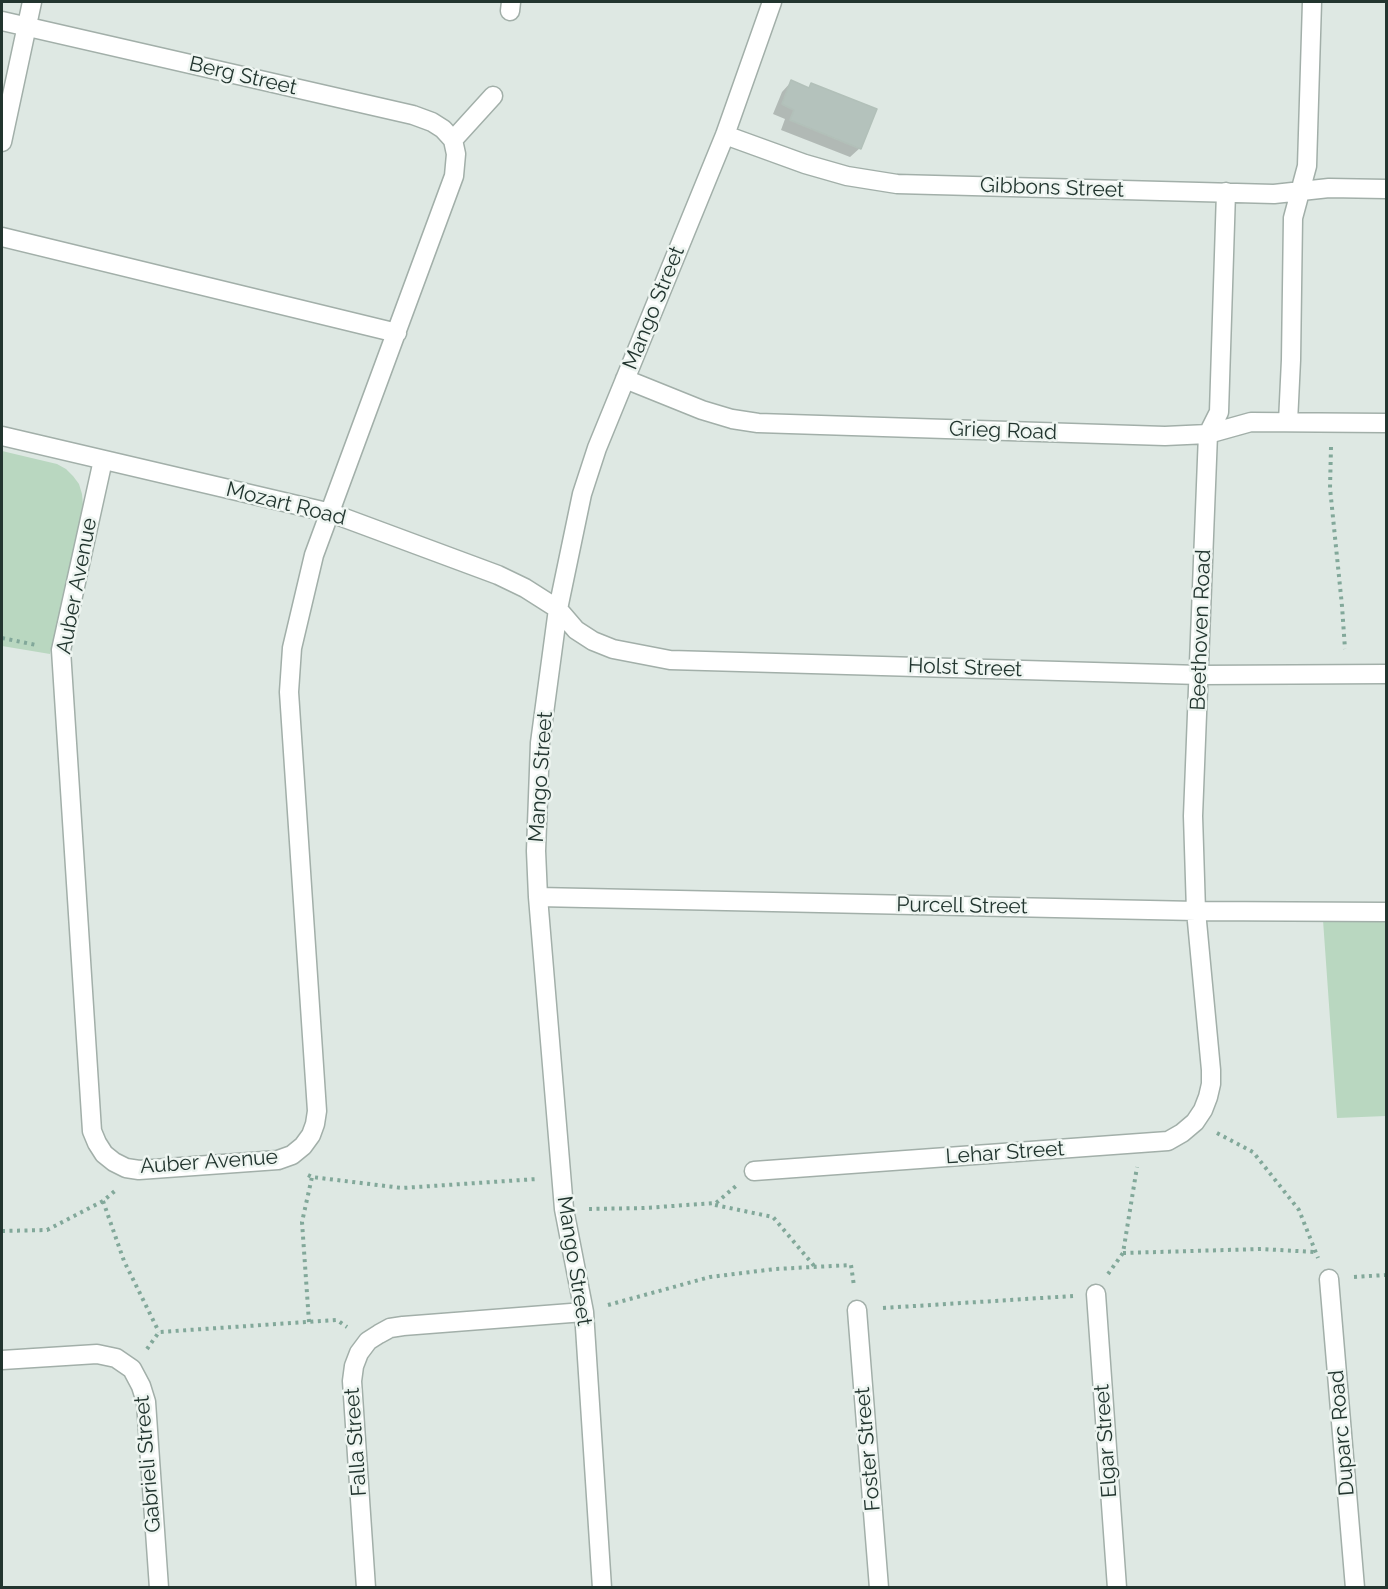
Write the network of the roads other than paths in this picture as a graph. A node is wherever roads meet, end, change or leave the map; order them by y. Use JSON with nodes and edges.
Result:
{"nodes":[{"id":1,"x":32,"y":2,"type":"edge"},
{"id":2,"x":772,"y":2,"type":"edge"},
{"id":3,"x":1312,"y":2,"type":"edge"},
{"id":4,"x":2,"y":21,"type":"edge"},
{"id":5,"x":26,"y":26,"type":"junction"},
{"id":6,"x":494,"y":96,"type":"dead end"},
{"id":7,"x":725,"y":135,"type":"junction"},
{"id":8,"x":453,"y":140,"type":"junction"},
{"id":9,"x":2,"y":142,"type":"edge"},
{"id":10,"x":1386,"y":189,"type":"edge"},
{"id":11,"x":1300,"y":191,"type":"junction"},
{"id":12,"x":1226,"y":192,"type":"junction"},
{"id":13,"x":2,"y":237,"type":"edge"},
{"id":14,"x":397,"y":333,"type":"junction"},
{"id":15,"x":625,"y":379,"type":"junction"},
{"id":16,"x":1288,"y":422,"type":"junction"},
{"id":17,"x":1386,"y":423,"type":"edge"},
{"id":18,"x":1208,"y":434,"type":"junction"},
{"id":19,"x":2,"y":436,"type":"edge"},
{"id":20,"x":103,"y":460,"type":"junction"},
{"id":21,"x":331,"y":513,"type":"junction"},
{"id":22,"x":558,"y":609,"type":"junction"},
{"id":23,"x":1386,"y":674,"type":"edge"},
{"id":24,"x":1200,"y":675,"type":"junction"},
{"id":25,"x":538,"y":897,"type":"junction"},
{"id":26,"x":1196,"y":911,"type":"junction"},
{"id":27,"x":1386,"y":912,"type":"edge"},
{"id":28,"x":1210,"y":1070,"type":"joint"},
{"id":29,"x":754,"y":1171,"type":"road end"},
{"id":30,"x":1329,"y":1279,"type":"road end"},
{"id":31,"x":1096,"y":1294,"type":"road end"},
{"id":32,"x":857,"y":1310,"type":"road end"},
{"id":33,"x":584,"y":1312,"type":"junction"},
{"id":34,"x":2,"y":1360,"type":"edge"},
{"id":35,"x":159,"y":1587,"type":"edge"},
{"id":36,"x":366,"y":1587,"type":"edge"},
{"id":37,"x":602,"y":1587,"type":"edge"},
{"id":38,"x":879,"y":1587,"type":"edge"},
{"id":39,"x":1117,"y":1587,"type":"edge"},
{"id":40,"x":1355,"y":1587,"type":"edge"}],
"edges":[{"from":1,"to":5,"type":"street"},
{"from":2,"to":7,"type":"street","name":"Mango Street"},
{"from":3,"to":11,"type":"street"},
{"from":4,"to":5,"type":"street","name":"Berg Street"},
{"from":5,"to":8,"type":"street","name":"Berg Street"},
{"from":5,"to":9,"type":"street"},
{"from":6,"to":8,"type":"street"},
{"from":7,"to":12,"type":"street","name":"Gibbons Street"},
{"from":7,"to":15,"type":"street","name":"Mango Street"},
{"from":8,"to":14,"type":"street"},
{"from":10,"to":11,"type":"street","name":"Gibbons Street"},
{"from":11,"to":12,"type":"street","name":"Gibbons Street"},
{"from":11,"to":16,"type":"street"},
{"from":12,"to":18,"type":"street","name":"Beethoven Road"},
{"from":13,"to":14,"type":"street"},
{"from":14,"to":21,"type":"street"},
{"from":15,"to":18,"type":"street","name":"Grieg Road"},
{"from":15,"to":22,"type":"street","name":"Mango Street"},
{"from":16,"to":17,"type":"street","name":"Grieg Road"},
{"from":16,"to":18,"type":"street","name":"Grieg Road"},
{"from":18,"to":24,"type":"street","name":"Beethoven Road"},
{"from":19,"to":20,"type":"street","name":"Mozart Road"},
{"from":20,"to":21,"type":"street","name":"Mozart Road"},
{"from":20,"to":21,"type":"street","name":"Auber Avenue"},
{"from":21,"to":22,"type":"street","name":"Mozart Road"},
{"from":22,"to":24,"type":"street","name":"Holst Street"},
{"from":22,"to":25,"type":"street","name":"Mango Street"},
{"from":23,"to":24,"type":"street","name":"Holst Street"},
{"from":24,"to":26,"type":"street","name":"Beethoven Road"},
{"from":25,"to":26,"type":"street","name":"Purcell Street"},
{"from":25,"to":33,"type":"street","name":"Mango Street"},
{"from":26,"to":27,"type":"street","name":"Purcell Street"},
{"from":26,"to":28,"type":"street","name":"Beethoven Road"},
{"from":28,"to":29,"type":"street","name":"Lehar Street"},
{"from":30,"to":40,"type":"street","name":"Duparc Road"},
{"from":31,"to":39,"type":"street","name":"Elgar Street"},
{"from":32,"to":38,"type":"street","name":"Foster Street"},
{"from":33,"to":36,"type":"street","name":"Falla Street"},
{"from":33,"to":37,"type":"street","name":"Mango Street"},
{"from":34,"to":35,"type":"street","name":"Gabrieli Street"}]}
